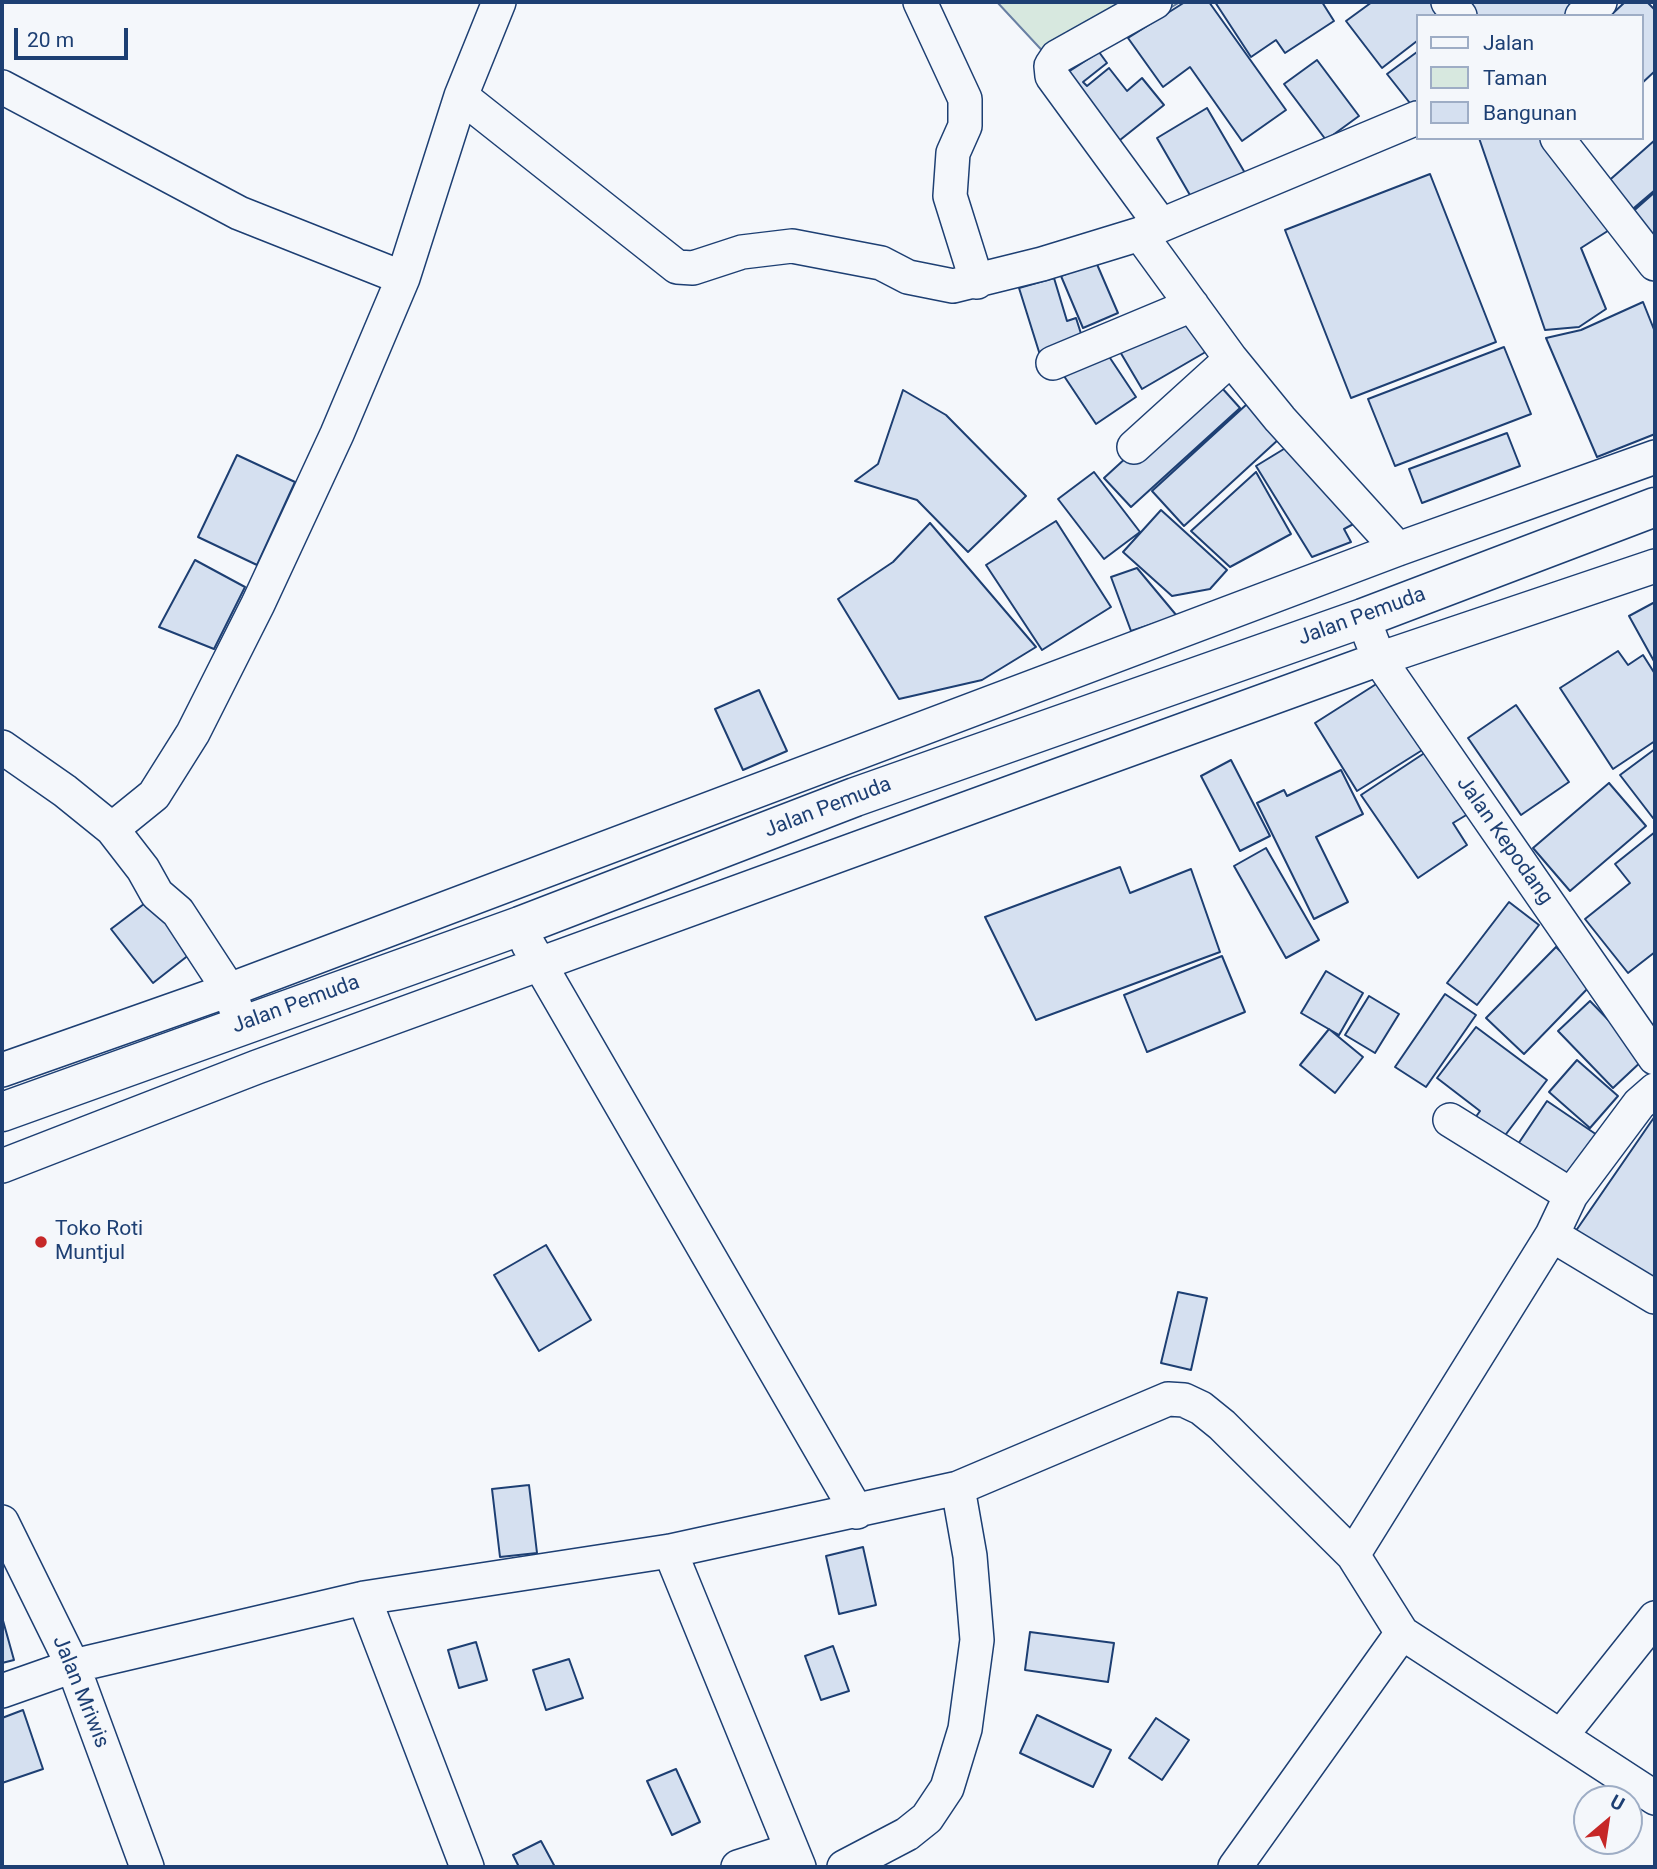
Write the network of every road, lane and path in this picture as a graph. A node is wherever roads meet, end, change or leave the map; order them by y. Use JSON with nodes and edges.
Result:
{"nodes":[{"id":1,"x":499,"y":2,"type":"edge"},
{"id":2,"x":920,"y":2,"type":"edge"},
{"id":3,"x":1155,"y":2,"type":"edge"},
{"id":4,"x":1600,"y":2,"type":"edge"},
{"id":5,"x":1585,"y":14,"type":"edge"},
{"id":6,"x":2,"y":87,"type":"edge"},
{"id":7,"x":461,"y":96,"type":"junction"},
{"id":8,"x":1416,"y":118,"type":"edge"},
{"id":9,"x":1560,"y":140,"type":"edge"},
{"id":10,"x":1151,"y":230,"type":"junction"},
{"id":11,"x":1655,"y":264,"type":"edge"},
{"id":12,"x":403,"y":278,"type":"junction"},
{"id":13,"x":977,"y":282,"type":"junction"},
{"id":14,"x":1192,"y":305,"type":"junction"},
{"id":15,"x":1231,"y":359,"type":"junction"},
{"id":16,"x":1053,"y":363,"type":"dead end"},
{"id":17,"x":1134,"y":447,"type":"dead end"},
{"id":18,"x":1655,"y":457,"type":"edge"},
{"id":19,"x":1655,"y":507,"type":"edge"},
{"id":20,"x":1398,"y":549,"type":"junction"},
{"id":21,"x":1655,"y":566,"type":"edge"},
{"id":22,"x":1363,"y":618,"type":"junction"},
{"id":23,"x":1379,"y":659,"type":"junction"},
{"id":24,"x":2,"y":747,"type":"edge"},
{"id":25,"x":112,"y":830,"type":"junction"},
{"id":26,"x":520,"y":926,"type":"junction"},
{"id":27,"x":537,"y":964,"type":"junction"},
{"id":28,"x":235,"y":1008,"type":"junction"},
{"id":29,"x":1655,"y":1058,"type":"edge"},
{"id":30,"x":2,"y":1070,"type":"edge"},
{"id":31,"x":1655,"y":1090,"type":"edge"},
{"id":32,"x":2,"y":1112,"type":"edge"},
{"id":33,"x":1450,"y":1120,"type":"dead end"},
{"id":34,"x":2,"y":1166,"type":"edge"},
{"id":35,"x":1572,"y":1195,"type":"junction"},
{"id":36,"x":1552,"y":1235,"type":"junction"},
{"id":37,"x":1655,"y":1297,"type":"edge"},
{"id":38,"x":958,"y":1488,"type":"junction"},
{"id":39,"x":857,"y":1512,"type":"junction"},
{"id":40,"x":2,"y":1522,"type":"edge"},
{"id":41,"x":670,"y":1550,"type":"junction"},
{"id":42,"x":1353,"y":1555,"type":"junction"},
{"id":43,"x":364,"y":1598,"type":"junction"},
{"id":44,"x":1655,"y":1618,"type":"edge"},
{"id":45,"x":1402,"y":1633,"type":"junction"},
{"id":46,"x":73,"y":1666,"type":"junction"},
{"id":47,"x":2,"y":1691,"type":"edge"},
{"id":48,"x":1561,"y":1736,"type":"junction"},
{"id":49,"x":1655,"y":1798,"type":"edge"},
{"id":50,"x":795,"y":1859,"type":"edge"},
{"id":51,"x":147,"y":1867,"type":"edge"},
{"id":52,"x":467,"y":1867,"type":"edge"},
{"id":53,"x":738,"y":1867,"type":"edge"},
{"id":54,"x":844,"y":1867,"type":"edge"},
{"id":55,"x":1235,"y":1867,"type":"edge"}],
"edges":[{"from":1,"to":7,"type":"street"},
{"from":2,"to":13,"type":"street"},
{"from":3,"to":10,"type":"street"},
{"from":4,"to":5,"type":"street"},
{"from":6,"to":12,"type":"street"},
{"from":7,"to":12,"type":"street"},
{"from":7,"to":13,"type":"street"},
{"from":8,"to":10,"type":"street"},
{"from":9,"to":11,"type":"street"},
{"from":10,"to":13,"type":"street"},
{"from":10,"to":14,"type":"street"},
{"from":12,"to":25,"type":"street"},
{"from":14,"to":15,"type":"street"},
{"from":14,"to":16,"type":"street"},
{"from":15,"to":17,"type":"street"},
{"from":15,"to":20,"type":"street"},
{"from":18,"to":20,"type":"street"},
{"from":19,"to":22,"type":"main road","name":"Jalan Pemuda"},
{"from":20,"to":28,"type":"street"},
{"from":21,"to":23,"type":"street"},
{"from":22,"to":23,"type":"street","name":"Jalan Kepodang"},
{"from":22,"to":26,"type":"main road","name":"Jalan Pemuda"},
{"from":23,"to":27,"type":"street"},
{"from":23,"to":29,"type":"street","name":"Jalan Kepodang"},
{"from":24,"to":25,"type":"street"},
{"from":25,"to":28,"type":"street"},
{"from":26,"to":27,"type":"street"},
{"from":26,"to":28,"type":"main road","name":"Jalan Pemuda"},
{"from":27,"to":34,"type":"street"},
{"from":27,"to":39,"type":"street"},
{"from":28,"to":30,"type":"street"},
{"from":28,"to":32,"type":"main road","name":"Jalan Pemuda"},
{"from":31,"to":35,"type":"street"},
{"from":33,"to":35,"type":"street"},
{"from":35,"to":36,"type":"street"},
{"from":36,"to":37,"type":"street"},
{"from":36,"to":42,"type":"street"},
{"from":38,"to":39,"type":"street"},
{"from":38,"to":42,"type":"street"},
{"from":38,"to":54,"type":"street"},
{"from":39,"to":41,"type":"street"},
{"from":40,"to":46,"type":"street","name":"Jalan Mriwis"},
{"from":41,"to":43,"type":"street"},
{"from":41,"to":50,"type":"street"},
{"from":42,"to":45,"type":"street"},
{"from":43,"to":46,"type":"street"},
{"from":43,"to":52,"type":"street"},
{"from":44,"to":48,"type":"street"},
{"from":45,"to":48,"type":"street"},
{"from":45,"to":55,"type":"street"},
{"from":46,"to":47,"type":"street"},
{"from":46,"to":51,"type":"street","name":"Jalan Mriwis"},
{"from":48,"to":49,"type":"street"},
{"from":50,"to":53,"type":"street"}]}
